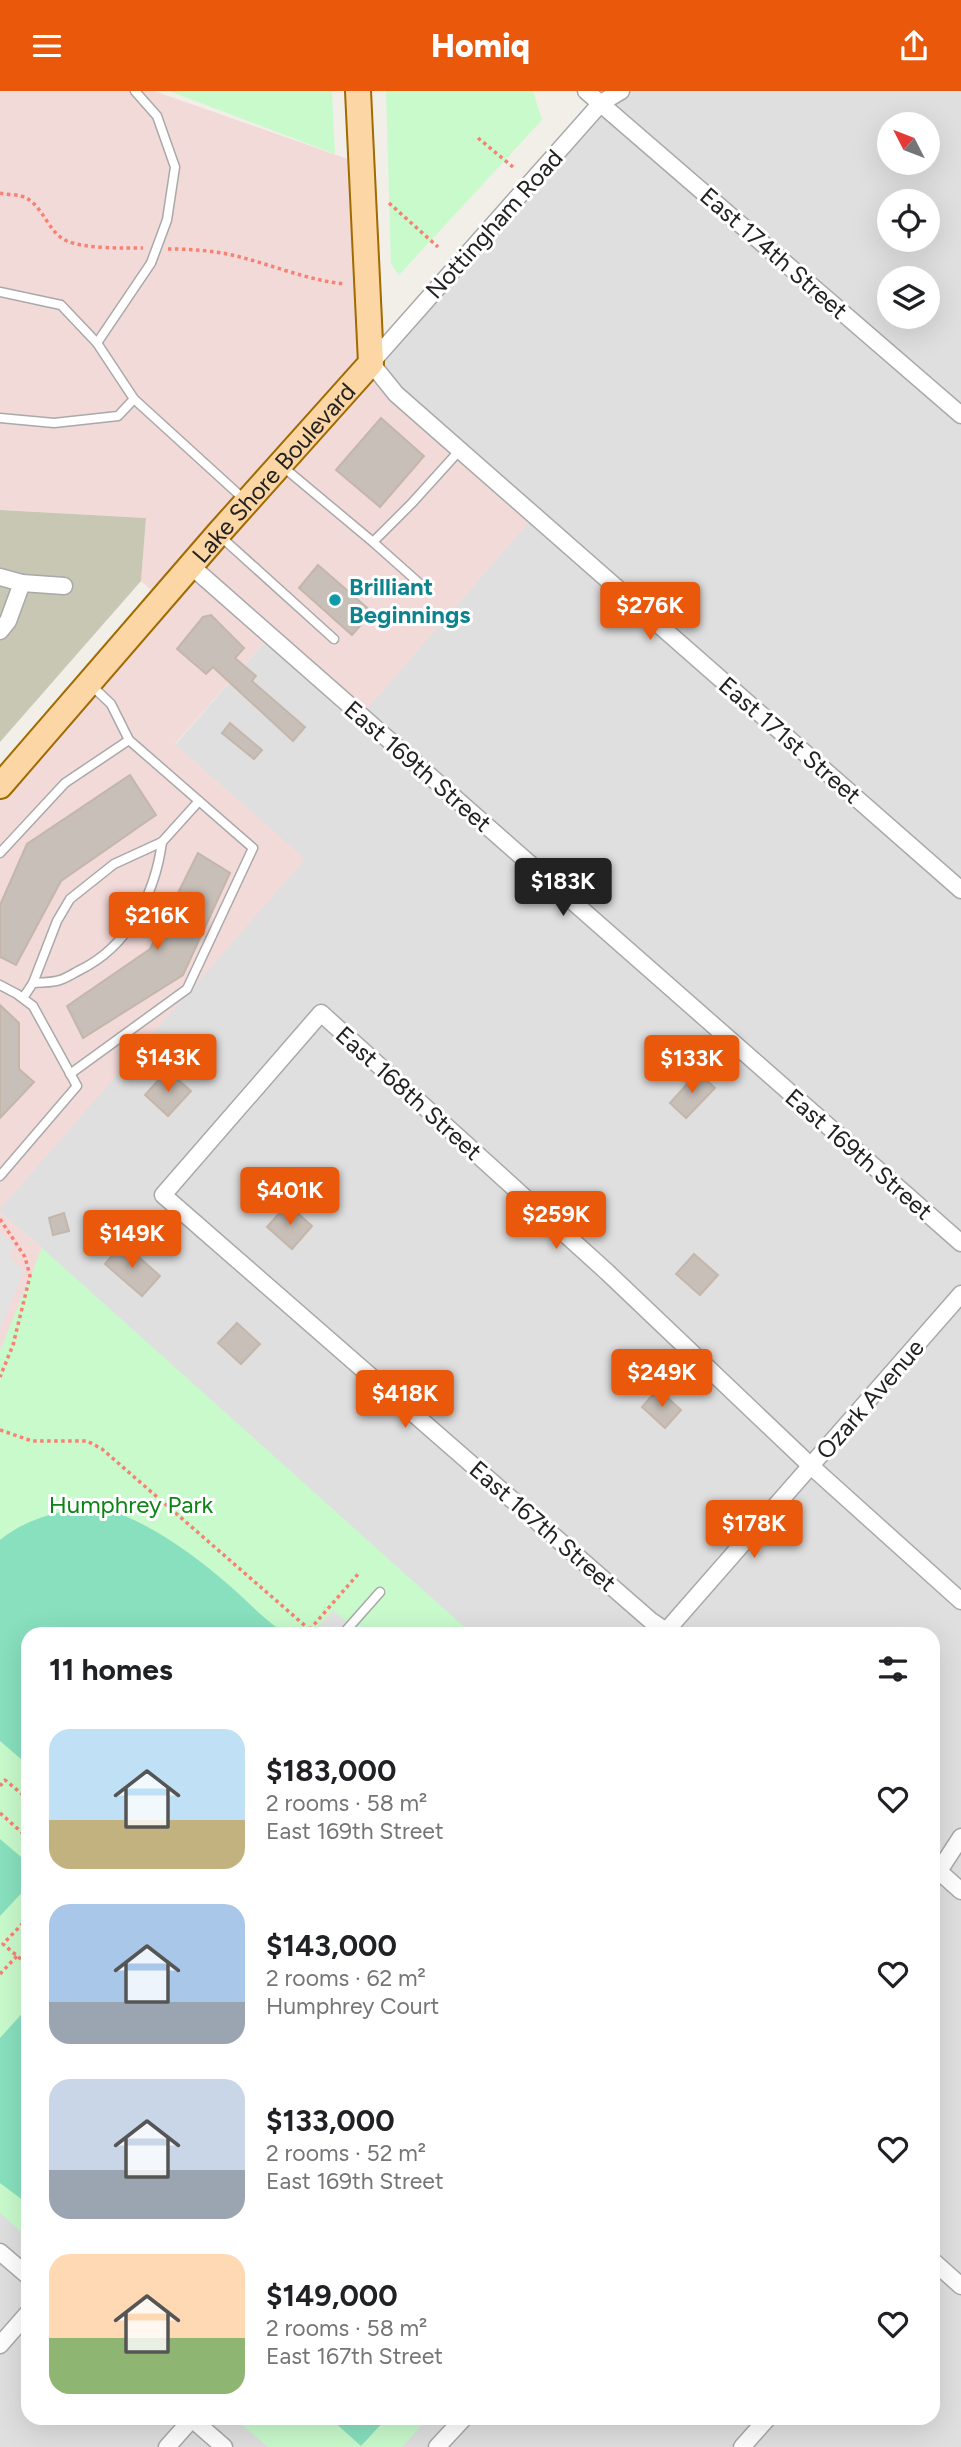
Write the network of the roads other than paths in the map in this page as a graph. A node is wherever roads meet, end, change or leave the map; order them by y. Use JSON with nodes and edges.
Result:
{"nodes":[{"id":1,"x":135,"y":91,"type":"edge"},
{"id":2,"x":358,"y":91,"type":"edge"},
{"id":3,"x":586,"y":91,"type":"edge"},
{"id":4,"x":621,"y":91,"type":"edge"},
{"id":5,"x":601,"y":103,"type":"junction"},
{"id":6,"x":0,"y":292,"type":"edge"},
{"id":7,"x":97,"y":343,"type":"junction"},
{"id":8,"x":371,"y":363,"type":"junction"},
{"id":9,"x":134,"y":399,"type":"junction"},
{"id":10,"x":961,"y":415,"type":"edge"},
{"id":11,"x":0,"y":418,"type":"edge"},
{"id":12,"x":460,"y":450,"type":"junction"},
{"id":13,"x":279,"y":464,"type":"junction"},
{"id":14,"x":246,"y":501,"type":"junction"},
{"id":15,"x":218,"y":534,"type":"junction"},
{"id":16,"x":373,"y":542,"type":"junction"},
{"id":17,"x":190,"y":565,"type":"junction"},
{"id":18,"x":0,"y":577,"type":"edge"},
{"id":19,"x":22,"y":583,"type":"junction"},
{"id":20,"x":64,"y":586,"type":"dead end"},
{"id":21,"x":428,"y":591,"type":"dead end"},
{"id":22,"x":0,"y":631,"type":"edge"},
{"id":23,"x":334,"y":639,"type":"dead end"},
{"id":24,"x":89,"y":683,"type":"junction"},
{"id":25,"x":129,"y":740,"type":"junction"},
{"id":26,"x":0,"y":786,"type":"edge"},
{"id":27,"x":199,"y":801,"type":"junction"},
{"id":28,"x":162,"y":842,"type":"junction"},
{"id":29,"x":0,"y":853,"type":"edge"},
{"id":30,"x":961,"y":890,"type":"edge"},
{"id":31,"x":33,"y":983,"type":"junction"},
{"id":32,"x":0,"y":985,"type":"edge"},
{"id":33,"x":23,"y":998,"type":"junction"},
{"id":34,"x":321,"y":1013,"type":"joint"},
{"id":35,"x":70,"y":1074,"type":"junction"},
{"id":36,"x":0,"y":1175,"type":"edge"},
{"id":37,"x":961,"y":1243,"type":"edge"},
{"id":38,"x":958,"y":1303,"type":"edge"},
{"id":39,"x":812,"y":1467,"type":"junction"},
{"id":40,"x":380,"y":1592,"type":"dead end"},
{"id":41,"x":961,"y":1601,"type":"edge"},
{"id":42,"x":349,"y":1627,"type":"edge"},
{"id":43,"x":662,"y":1627,"type":"edge"},
{"id":44,"x":674,"y":1627,"type":"edge"},
{"id":45,"x":961,"y":1837,"type":"edge"},
{"id":46,"x":940,"y":1865,"type":"edge"},
{"id":47,"x":940,"y":1876,"type":"edge"},
{"id":48,"x":961,"y":1891,"type":"edge"},
{"id":49,"x":0,"y":2252,"type":"edge"},
{"id":50,"x":940,"y":2267,"type":"edge"},
{"id":51,"x":21,"y":2270,"type":"edge"},
{"id":52,"x":961,"y":2286,"type":"edge"},
{"id":53,"x":21,"y":2321,"type":"edge"},
{"id":54,"x":0,"y":2345,"type":"edge"},
{"id":55,"x":187,"y":2425,"type":"edge"},
{"id":56,"x":199,"y":2425,"type":"edge"},
{"id":57,"x":457,"y":2425,"type":"edge"},
{"id":58,"x":762,"y":2425,"type":"edge"},
{"id":59,"x":167,"y":2447,"type":"edge"},
{"id":60,"x":224,"y":2447,"type":"edge"},
{"id":61,"x":437,"y":2447,"type":"edge"},
{"id":62,"x":742,"y":2447,"type":"edge"}],
"edges":[{"from":1,"to":7,"type":"lane"},
{"from":2,"to":8,"type":"main road","name":"Lake Shore Boulevard"},
{"from":3,"to":5,"type":"street","name":"East 174th Street"},
{"from":4,"to":5,"type":"street","name":"Nottingham Road"},
{"from":5,"to":8,"type":"street","name":"Nottingham Road"},
{"from":5,"to":10,"type":"street","name":"East 174th Street"},
{"from":6,"to":7,"type":"lane"},
{"from":7,"to":9,"type":"lane"},
{"from":8,"to":12,"type":"street","name":"East 171st Street"},
{"from":8,"to":13,"type":"main road","name":"Lake Shore Boulevard"},
{"from":9,"to":11,"type":"lane"},
{"from":9,"to":14,"type":"lane"},
{"from":12,"to":16,"type":"lane"},
{"from":12,"to":30,"type":"street","name":"East 171st Street"},
{"from":13,"to":14,"type":"main road","name":"Lake Shore Boulevard"},
{"from":13,"to":16,"type":"lane"},
{"from":14,"to":15,"type":"main road","name":"Lake Shore Boulevard"},
{"from":15,"to":17,"type":"main road","name":"Lake Shore Boulevard"},
{"from":15,"to":23,"type":"lane"},
{"from":16,"to":21,"type":"lane"},
{"from":17,"to":24,"type":"main road","name":"Lake Shore Boulevard"},
{"from":17,"to":37,"type":"street","name":"East 169th Street"},
{"from":18,"to":19,"type":"street"},
{"from":19,"to":20,"type":"street"},
{"from":19,"to":22,"type":"street"},
{"from":24,"to":25,"type":"lane"},
{"from":24,"to":26,"type":"main road","name":"Lake Shore Boulevard"},
{"from":25,"to":27,"type":"lane"},
{"from":25,"to":29,"type":"lane"},
{"from":27,"to":28,"type":"lane"},
{"from":27,"to":35,"type":"lane"},
{"from":28,"to":31,"type":"lane"},
{"from":28,"to":31,"type":"lane"},
{"from":31,"to":33,"type":"lane"},
{"from":32,"to":33,"type":"lane"},
{"from":33,"to":35,"type":"lane"},
{"from":34,"to":39,"type":"street","name":"East 168th Street"},
{"from":34,"to":43,"type":"street","name":"East 167th Street"},
{"from":35,"to":36,"type":"lane"},
{"from":38,"to":39,"type":"street","name":"Ozark Avenue"},
{"from":39,"to":41,"type":"street","name":"East 168th Street"},
{"from":39,"to":44,"type":"street","name":"Ozark Avenue"},
{"from":40,"to":42,"type":"lane"},
{"from":45,"to":46,"type":"street"},
{"from":47,"to":48,"type":"street"},
{"from":49,"to":51,"type":"street"},
{"from":50,"to":52,"type":"street"},
{"from":53,"to":54,"type":"street"},
{"from":55,"to":59,"type":"street"},
{"from":56,"to":60,"type":"street"},
{"from":57,"to":61,"type":"street"},
{"from":58,"to":62,"type":"street"}]}
